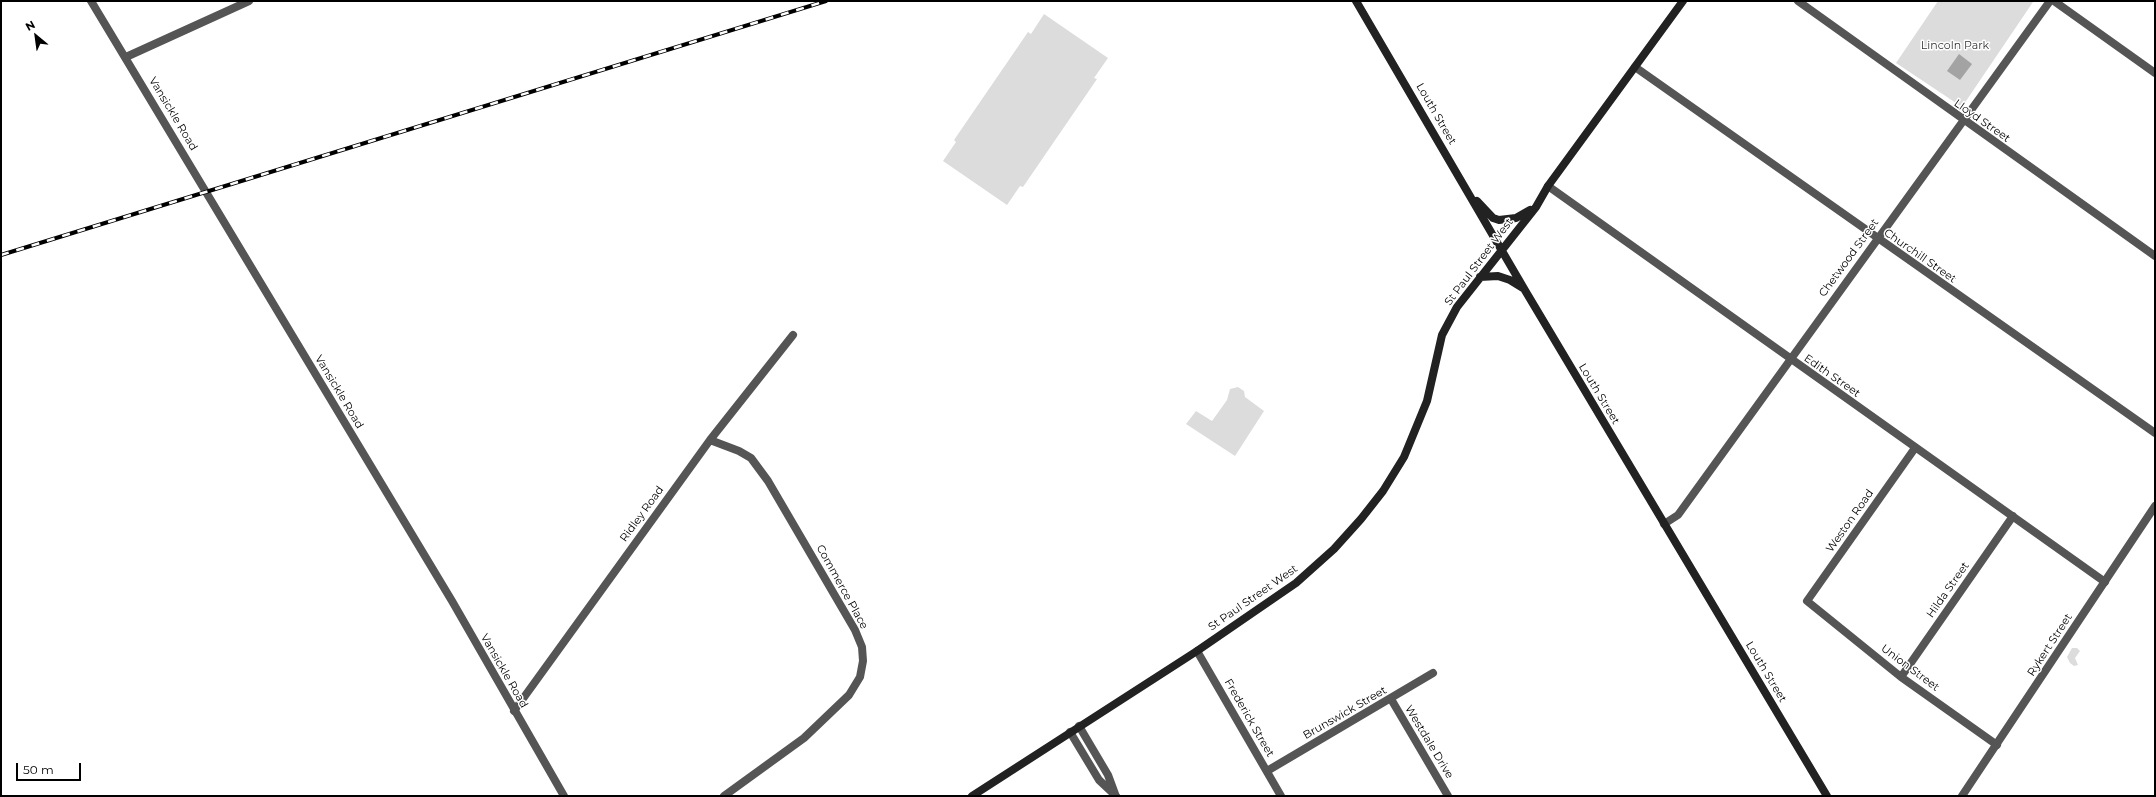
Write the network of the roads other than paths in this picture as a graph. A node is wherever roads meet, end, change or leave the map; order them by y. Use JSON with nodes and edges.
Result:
{"nodes":[{"id":1,"x":91,"y":1,"type":"edge"},
{"id":2,"x":249,"y":1,"type":"edge"},
{"id":3,"x":1356,"y":1,"type":"edge"},
{"id":4,"x":1683,"y":1,"type":"edge"},
{"id":5,"x":1798,"y":1,"type":"edge"},
{"id":6,"x":2050,"y":1,"type":"edge"},
{"id":7,"x":2054,"y":1,"type":"edge"},
{"id":8,"x":126,"y":57,"type":"junction"},
{"id":9,"x":1635,"y":67,"type":"junction"},
{"id":10,"x":2155,"y":73,"type":"edge"},
{"id":11,"x":1963,"y":121,"type":"junction"},
{"id":12,"x":1548,"y":186,"type":"junction"},
{"id":13,"x":1466,"y":188,"type":"junction"},
{"id":14,"x":1536,"y":207,"type":"junction"},
{"id":15,"x":1877,"y":238,"type":"junction"},
{"id":16,"x":1502,"y":248,"type":"junction"},
{"id":17,"x":2155,"y":256,"type":"edge"},
{"id":18,"x":1480,"y":277,"type":"junction"},
{"id":19,"x":1523,"y":288,"type":"junction"},
{"id":20,"x":792,"y":334,"type":"dead end"},
{"id":21,"x":1790,"y":360,"type":"junction"},
{"id":22,"x":2155,"y":433,"type":"edge"},
{"id":23,"x":710,"y":440,"type":"junction"},
{"id":24,"x":1915,"y":448,"type":"junction"},
{"id":25,"x":2155,"y":506,"type":"edge"},
{"id":26,"x":2013,"y":516,"type":"junction"},
{"id":27,"x":1664,"y":524,"type":"junction"},
{"id":28,"x":2105,"y":582,"type":"junction"},
{"id":29,"x":1812,"y":606,"type":"joint"},
{"id":30,"x":1197,"y":651,"type":"junction"},
{"id":31,"x":1434,"y":673,"type":"dead end"},
{"id":32,"x":1901,"y":677,"type":"junction"},
{"id":33,"x":1391,"y":699,"type":"junction"},
{"id":34,"x":514,"y":710,"type":"junction"},
{"id":35,"x":1079,"y":726,"type":"junction"},
{"id":36,"x":1070,"y":732,"type":"junction"},
{"id":37,"x":1997,"y":745,"type":"junction"},
{"id":38,"x":1267,"y":771,"type":"junction"},
{"id":39,"x":1115,"y":795,"type":"edge"},
{"id":40,"x":564,"y":796,"type":"edge"},
{"id":41,"x":724,"y":796,"type":"edge"},
{"id":42,"x":972,"y":796,"type":"edge"},
{"id":43,"x":1281,"y":796,"type":"edge"},
{"id":44,"x":1448,"y":796,"type":"edge"},
{"id":45,"x":1828,"y":796,"type":"edge"},
{"id":46,"x":1962,"y":796,"type":"edge"}],
"edges":[{"from":1,"to":8,"type":"street","name":"Vansickle Road"},
{"from":2,"to":8,"type":"street"},
{"from":3,"to":13,"type":"main road","name":"Louth Street"},
{"from":4,"to":9,"type":"main road","name":"St Paul Street West"},
{"from":5,"to":11,"type":"street","name":"Lloyd Street"},
{"from":6,"to":11,"type":"street","name":"Chetwood Street"},
{"from":7,"to":10,"type":"street"},
{"from":8,"to":34,"type":"street","name":"Vansickle Road"},
{"from":9,"to":12,"type":"main road","name":"St Paul Street West"},
{"from":9,"to":15,"type":"street","name":"Churchill Street"},
{"from":11,"to":15,"type":"street","name":"Chetwood Street"},
{"from":11,"to":17,"type":"street","name":"Lloyd Street"},
{"from":12,"to":14,"type":"main road","name":"St Paul Street West"},
{"from":12,"to":21,"type":"street","name":"Edith Street"},
{"from":13,"to":14,"type":"main road"},
{"from":13,"to":16,"type":"main road","name":"Louth Street"},
{"from":14,"to":16,"type":"main road","name":"St Paul Street West"},
{"from":15,"to":21,"type":"street","name":"Chetwood Street"},
{"from":15,"to":22,"type":"street","name":"Churchill Street"},
{"from":16,"to":18,"type":"main road","name":"St Paul Street West"},
{"from":16,"to":19,"type":"main road","name":"Louth Street"},
{"from":18,"to":19,"type":"main road"},
{"from":18,"to":30,"type":"main road","name":"St Paul Street West"},
{"from":19,"to":27,"type":"main road","name":"Louth Street"},
{"from":20,"to":23,"type":"street","name":"Ridley Road"},
{"from":21,"to":24,"type":"street","name":"Edith Street"},
{"from":21,"to":27,"type":"street","name":"Chetwood Street"},
{"from":23,"to":34,"type":"street","name":"Ridley Road"},
{"from":23,"to":41,"type":"street","name":"Commerce Place"},
{"from":24,"to":26,"type":"street","name":"Edith Street"},
{"from":24,"to":29,"type":"street","name":"Weston Road"},
{"from":25,"to":28,"type":"street","name":"Rykert Street"},
{"from":26,"to":28,"type":"street","name":"Edith Street"},
{"from":26,"to":32,"type":"street","name":"Hilda Street"},
{"from":27,"to":45,"type":"main road","name":"Louth Street"},
{"from":28,"to":37,"type":"street","name":"Rykert Street"},
{"from":29,"to":32,"type":"street","name":"Union Street"},
{"from":30,"to":35,"type":"main road","name":"St Paul Street West"},
{"from":30,"to":38,"type":"street","name":"Frederick Street"},
{"from":31,"to":33,"type":"street","name":"Brunswick Street"},
{"from":32,"to":37,"type":"street","name":"Union Street"},
{"from":33,"to":38,"type":"street","name":"Brunswick Street"},
{"from":33,"to":44,"type":"street","name":"Westdale Drive"},
{"from":34,"to":40,"type":"street","name":"Vansickle Road"},
{"from":35,"to":36,"type":"main road","name":"St Paul Street West"},
{"from":35,"to":39,"type":"street"},
{"from":36,"to":39,"type":"street"},
{"from":36,"to":42,"type":"main road","name":"St Paul Street West"},
{"from":37,"to":46,"type":"street","name":"Rykert Street"},
{"from":38,"to":43,"type":"street","name":"Frederick Street"}]}
